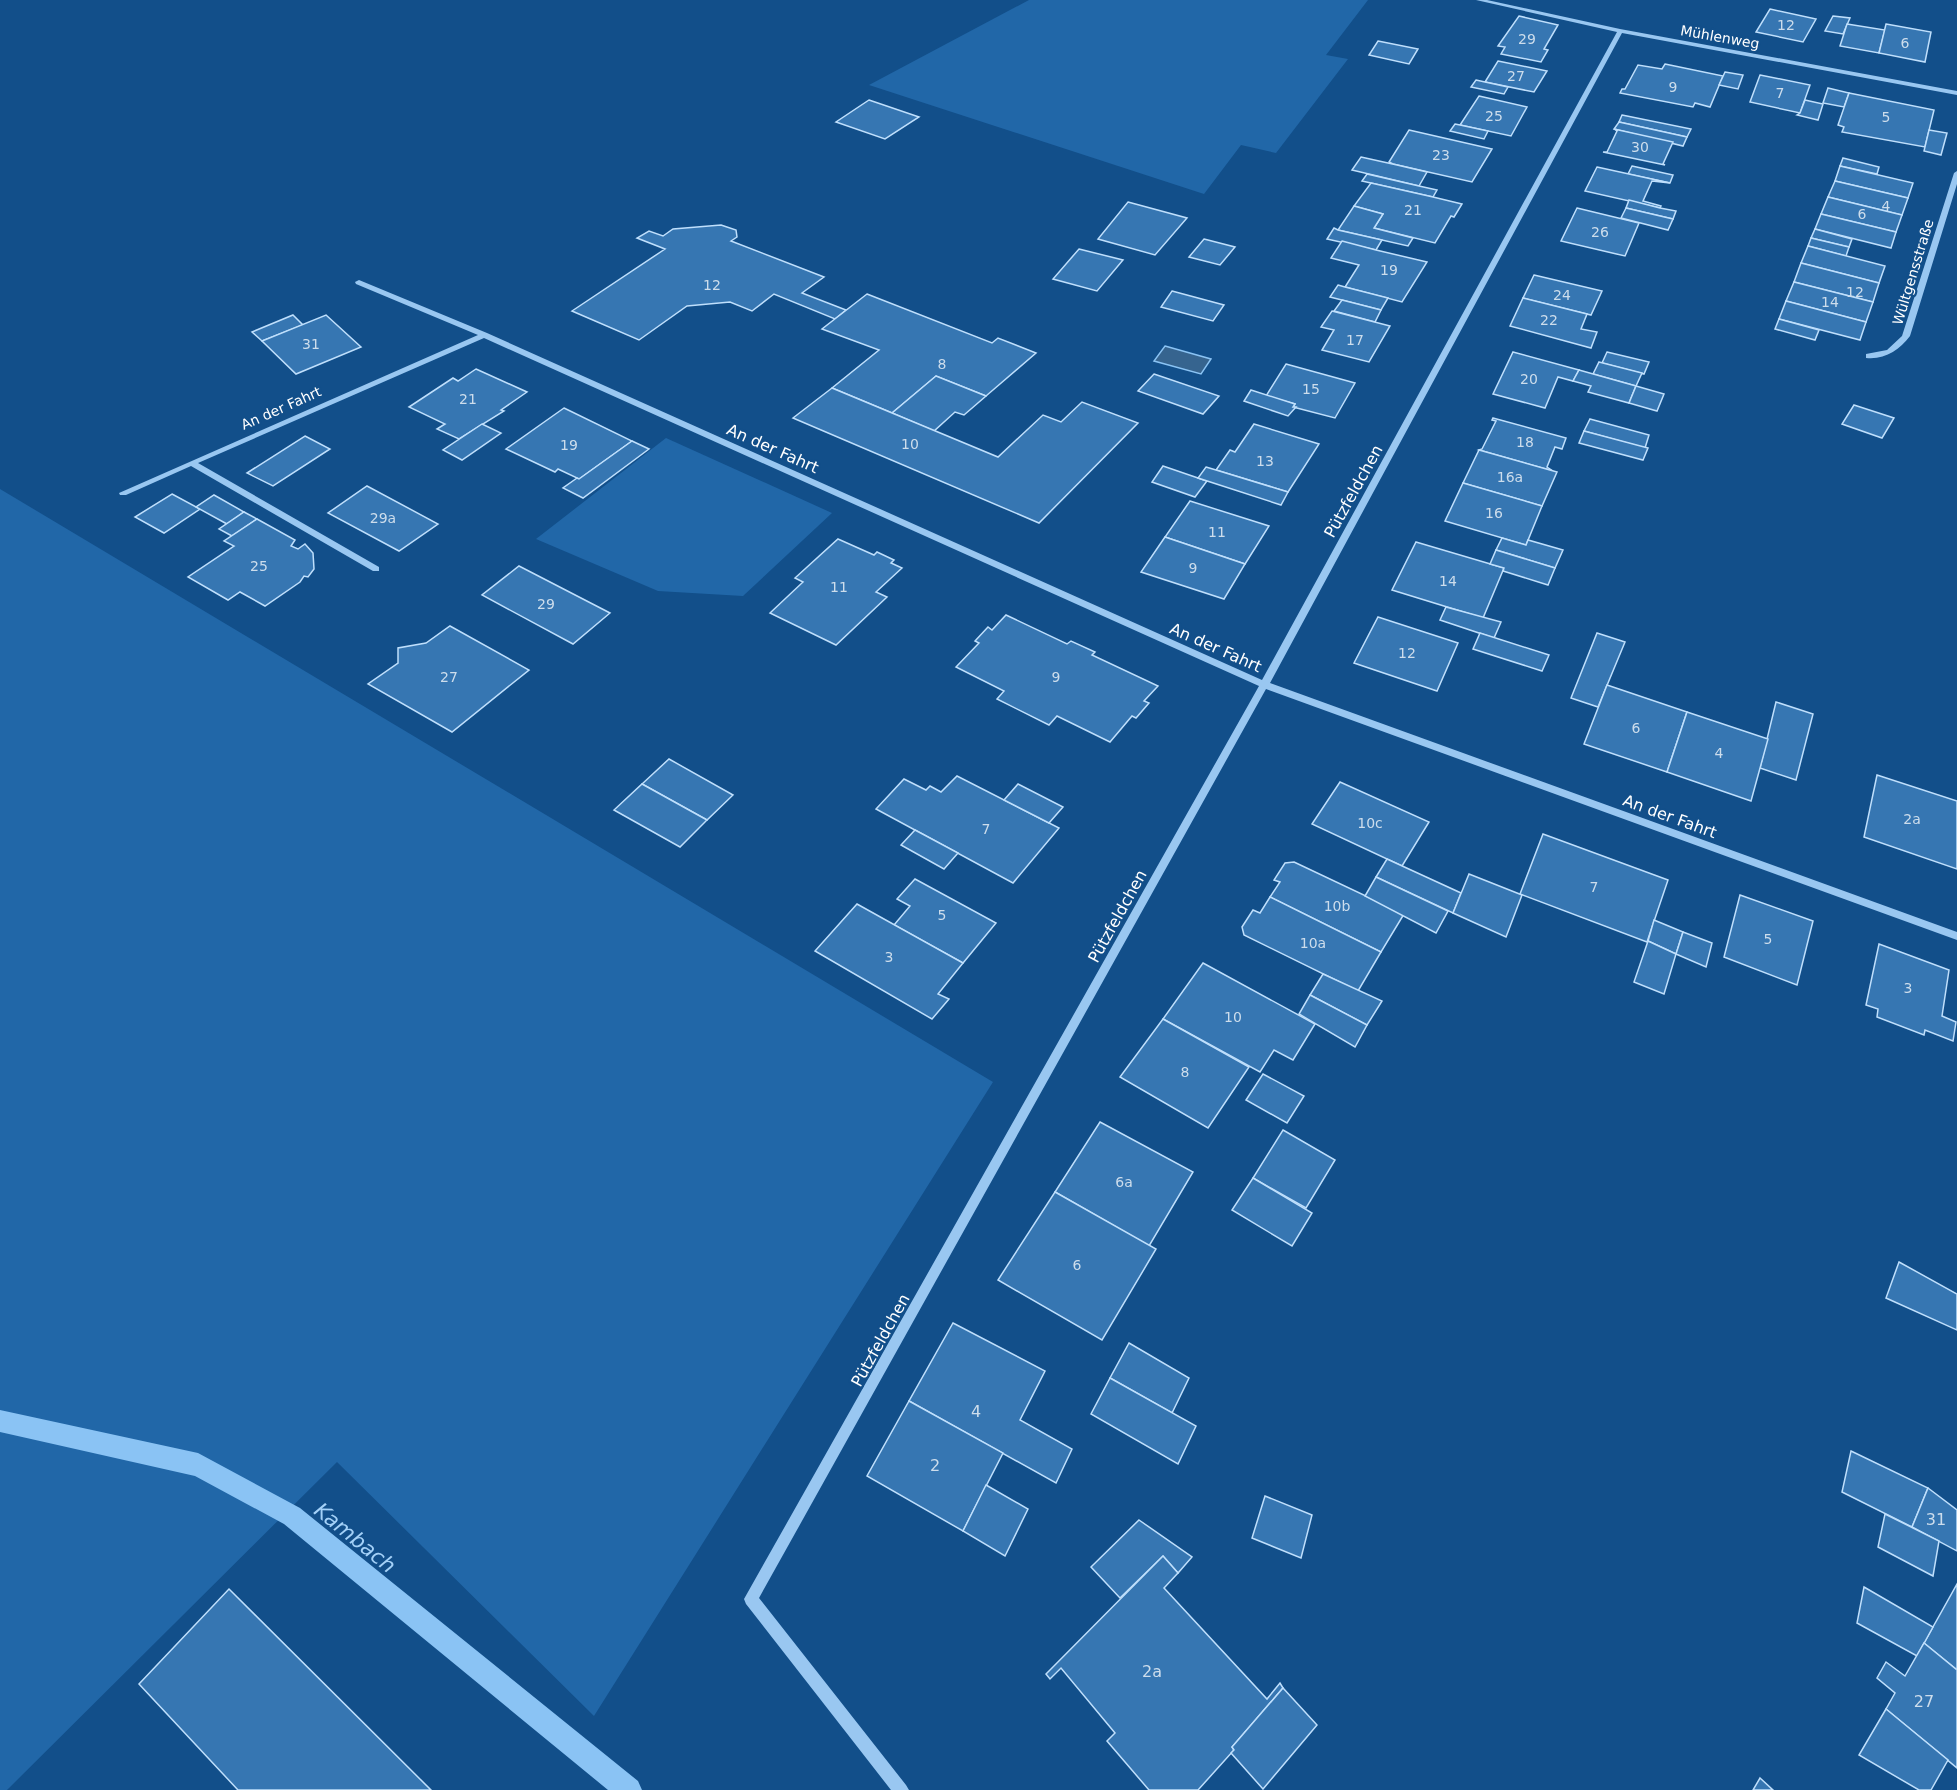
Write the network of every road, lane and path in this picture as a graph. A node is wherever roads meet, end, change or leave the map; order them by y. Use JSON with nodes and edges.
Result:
{"nodes":[{"id":1,"x":1479,"y":0,"type":"edge"},
{"id":2,"x":1620,"y":31,"type":"junction"},
{"id":3,"x":1957,"y":93,"type":"edge"},
{"id":4,"x":1957,"y":172,"type":"edge"},
{"id":5,"x":359,"y":282,"type":"dead end"},
{"id":6,"x":484,"y":335,"type":"junction"},
{"id":7,"x":1869,"y":356,"type":"dead end"},
{"id":8,"x":191,"y":463,"type":"junction"},
{"id":9,"x":123,"y":493,"type":"dead end"},
{"id":10,"x":376,"y":568,"type":"dead end"},
{"id":11,"x":1264,"y":685,"type":"junction"},
{"id":12,"x":1957,"y":936,"type":"edge"},
{"id":13,"x":901,"y":1790,"type":"edge"}],
"edges":[{"from":1,"to":2,"type":"street","name":"Mühlenweg"},
{"from":2,"to":3,"type":"street","name":"Mühlenweg"},
{"from":2,"to":11,"type":"street","name":"Pützfeldchen"},
{"from":4,"to":7,"type":"street","name":"Wültgensstraße"},
{"from":5,"to":6,"type":"street","name":"An der Fahrt"},
{"from":6,"to":8,"type":"street","name":"An der Fahrt"},
{"from":6,"to":11,"type":"street","name":"An der Fahrt"},
{"from":8,"to":9,"type":"street","name":"An der Fahrt"},
{"from":8,"to":10,"type":"street"},
{"from":11,"to":12,"type":"street","name":"An der Fahrt"},
{"from":11,"to":13,"type":"street","name":"Pützfeldchen"}]}
